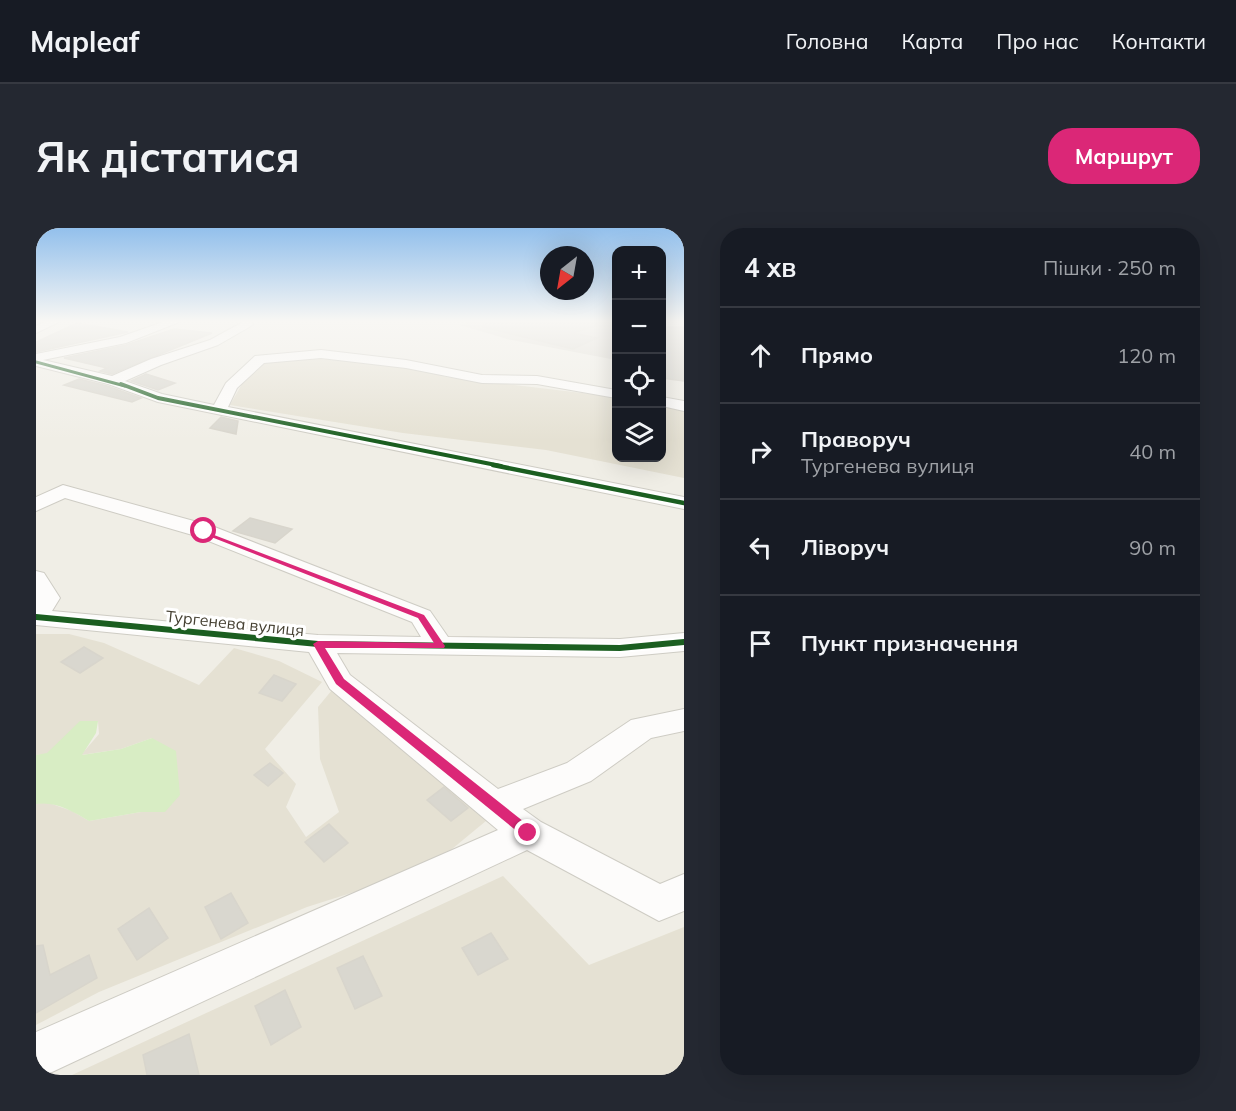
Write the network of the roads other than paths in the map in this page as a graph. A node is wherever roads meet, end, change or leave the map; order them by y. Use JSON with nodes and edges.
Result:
{"nodes":[{"id":1,"x":38,"y":361,"type":"edge"},
{"id":2,"x":163,"y":361,"type":"edge"},
{"id":3,"x":258,"y":361,"type":"edge"},
{"id":4,"x":376,"y":361,"type":"edge"},
{"id":5,"x":113,"y":381,"type":"junction"},
{"id":6,"x":612,"y":392,"type":"edge"},
{"id":7,"x":666,"y":403,"type":"edge"},
{"id":8,"x":684,"y":406,"type":"edge"},
{"id":9,"x":219,"y":411,"type":"junction"},
{"id":10,"x":42,"y":497,"type":"edge"},
{"id":11,"x":684,"y":503,"type":"edge"},
{"id":12,"x":36,"y":578,"type":"edge"},
{"id":13,"x":36,"y":616,"type":"edge"},
{"id":14,"x":684,"y":642,"type":"edge"},
{"id":15,"x":318,"y":644,"type":"junction"},
{"id":16,"x":441,"y":646,"type":"junction"},
{"id":17,"x":684,"y":720,"type":"edge"},
{"id":18,"x":495,"y":805,"type":"junction"},
{"id":19,"x":528,"y":833,"type":"junction"},
{"id":20,"x":684,"y":892,"type":"edge"},
{"id":21,"x":36,"y":1056,"type":"edge"}],
"edges":[{"from":1,"to":5,"type":"street"},
{"from":2,"to":5,"type":"street"},
{"from":3,"to":9,"type":"street"},
{"from":4,"to":6,"type":"street"},
{"from":5,"to":9,"type":"street"},
{"from":7,"to":8,"type":"street"},
{"from":9,"to":11,"type":"street"},
{"from":10,"to":16,"type":"street"},
{"from":12,"to":13,"type":"street"},
{"from":13,"to":15,"type":"street","name":"Тургенева вулиця"},
{"from":14,"to":16,"type":"street","name":"Тургенева вулиця"},
{"from":15,"to":16,"type":"street","name":"Тургенева вулиця"},
{"from":15,"to":18,"type":"street"},
{"from":17,"to":18,"type":"street"},
{"from":18,"to":19,"type":"street"},
{"from":19,"to":20,"type":"street"},
{"from":19,"to":21,"type":"street"}]}
